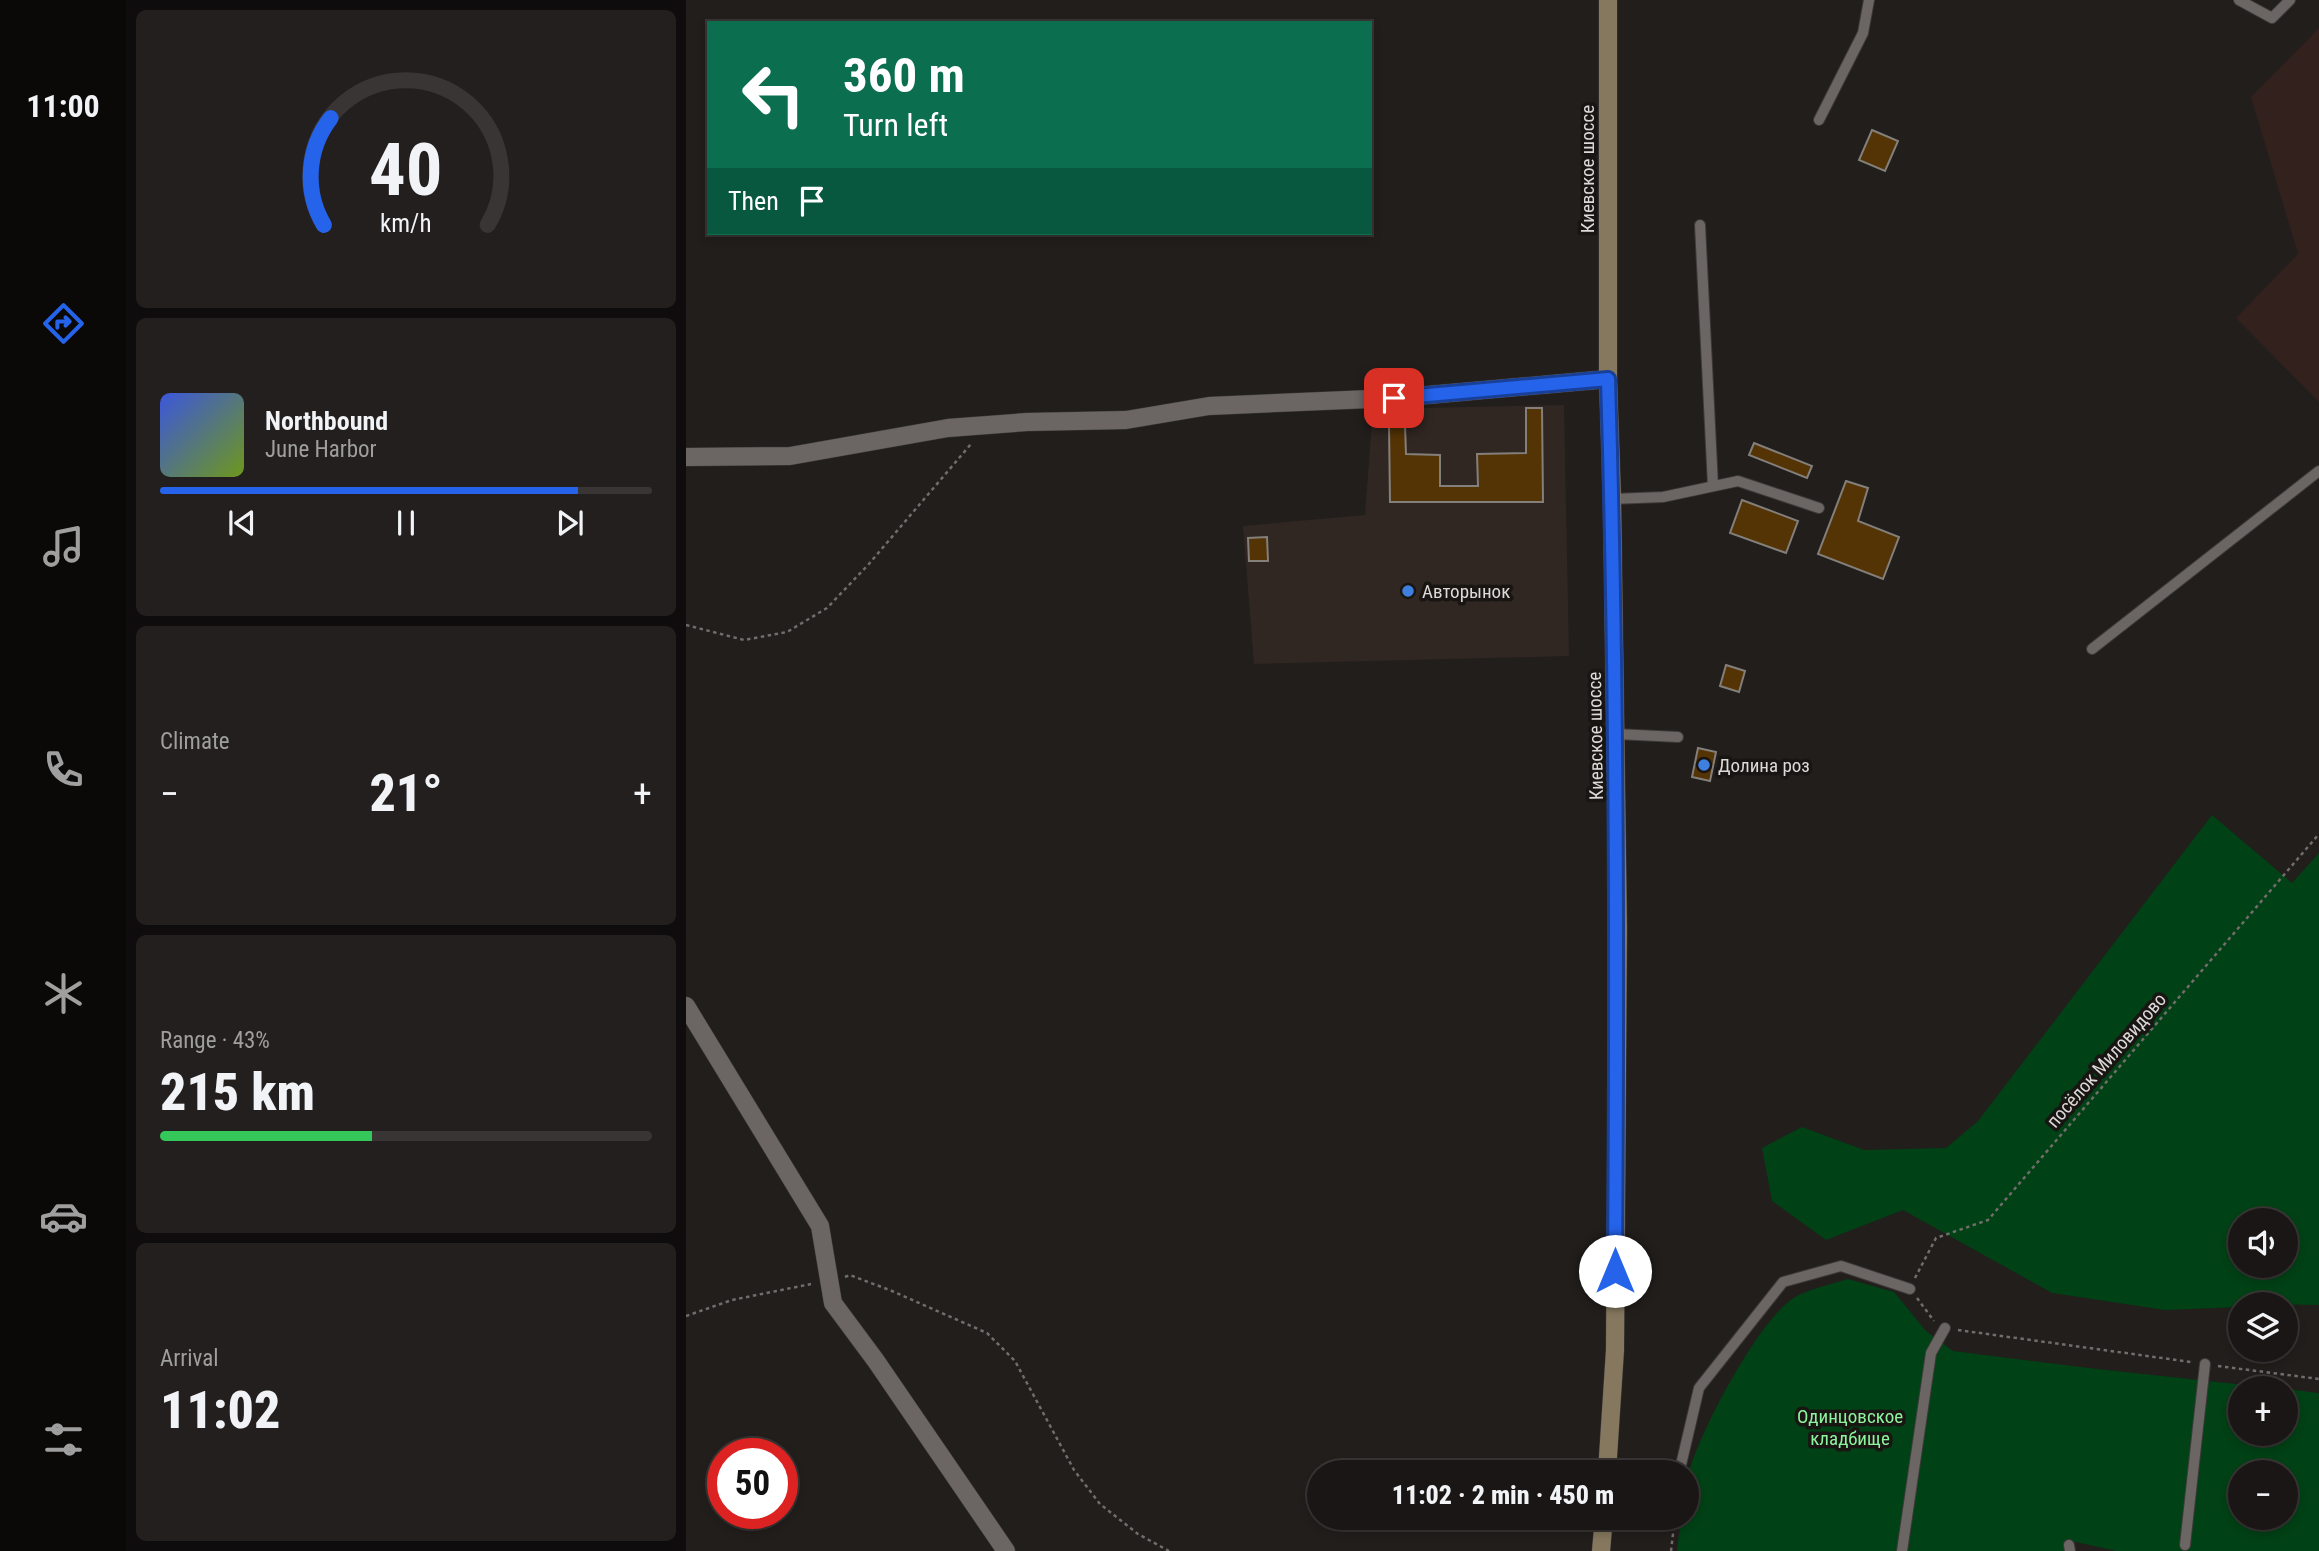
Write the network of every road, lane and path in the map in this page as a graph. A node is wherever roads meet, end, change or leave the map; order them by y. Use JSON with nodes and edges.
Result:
{"nodes":[{"id":1,"x":1608,"y":0,"type":"edge"},
{"id":2,"x":1869,"y":0,"type":"edge"},
{"id":3,"x":2239,"y":0,"type":"edge"},
{"id":4,"x":2290,"y":0,"type":"edge"},
{"id":5,"x":1819,"y":120,"type":"dead end"},
{"id":6,"x":1700,"y":225,"type":"dead end"},
{"id":7,"x":1608,"y":379,"type":"junction"},
{"id":8,"x":991,"y":425,"type":"junction"},
{"id":9,"x":686,"y":457,"type":"edge"},
{"id":10,"x":2319,"y":471,"type":"edge"},
{"id":11,"x":1713,"y":486,"type":"junction"},
{"id":12,"x":1612,"y":499,"type":"junction"},
{"id":13,"x":1819,"y":508,"type":"dead end"},
{"id":14,"x":686,"y":625,"type":"edge"},
{"id":15,"x":2092,"y":649,"type":"dead end"},
{"id":16,"x":1616,"y":734,"type":"junction"},
{"id":17,"x":1678,"y":737,"type":"dead end"},
{"id":18,"x":2319,"y":834,"type":"edge"},
{"id":19,"x":686,"y":1006,"type":"edge"},
{"id":20,"x":830,"y":1282,"type":"junction"},
{"id":21,"x":1910,"y":1289,"type":"junction"},
{"id":22,"x":686,"y":1316,"type":"edge"},
{"id":23,"x":1945,"y":1328,"type":"junction"},
{"id":24,"x":2205,"y":1364,"type":"junction"},
{"id":25,"x":2319,"y":1379,"type":"edge"},
{"id":26,"x":1608,"y":1460,"type":"edge"},
{"id":27,"x":1682,"y":1460,"type":"edge"},
{"id":28,"x":1603,"y":1530,"type":"edge"},
{"id":29,"x":1673,"y":1530,"type":"edge"},
{"id":30,"x":2185,"y":1545,"type":"dead end"},
{"id":31,"x":1006,"y":1551,"type":"edge"},
{"id":32,"x":1169,"y":1551,"type":"edge"},
{"id":33,"x":1601,"y":1551,"type":"edge"},
{"id":34,"x":1671,"y":1551,"type":"edge"},
{"id":35,"x":1902,"y":1551,"type":"edge"}],
"edges":[{"from":1,"to":7,"type":"main road","name":"Киевское шоссе"},
{"from":2,"to":5,"type":"lane"},
{"from":3,"to":4,"type":"lane"},
{"from":6,"to":11,"type":"lane"},
{"from":7,"to":8,"type":"street"},
{"from":7,"to":12,"type":"main road","name":"Киевское шоссе"},
{"from":8,"to":9,"type":"street"},
{"from":8,"to":14,"type":"path"},
{"from":10,"to":15,"type":"lane"},
{"from":11,"to":12,"type":"lane"},
{"from":11,"to":13,"type":"lane"},
{"from":12,"to":16,"type":"main road","name":"Киевское шоссе"},
{"from":16,"to":17,"type":"lane"},
{"from":16,"to":26,"type":"main road","name":"Киевское шоссе"},
{"from":18,"to":21,"type":"path","name":"посёлок Миловидово"},
{"from":19,"to":20,"type":"street"},
{"from":20,"to":22,"type":"path"},
{"from":20,"to":31,"type":"street"},
{"from":20,"to":32,"type":"path"},
{"from":21,"to":23,"type":"path"},
{"from":21,"to":27,"type":"lane"},
{"from":23,"to":24,"type":"path"},
{"from":23,"to":35,"type":"lane"},
{"from":24,"to":25,"type":"path"},
{"from":24,"to":30,"type":"lane"},
{"from":28,"to":33,"type":"main road"},
{"from":29,"to":34,"type":"path"}]}
